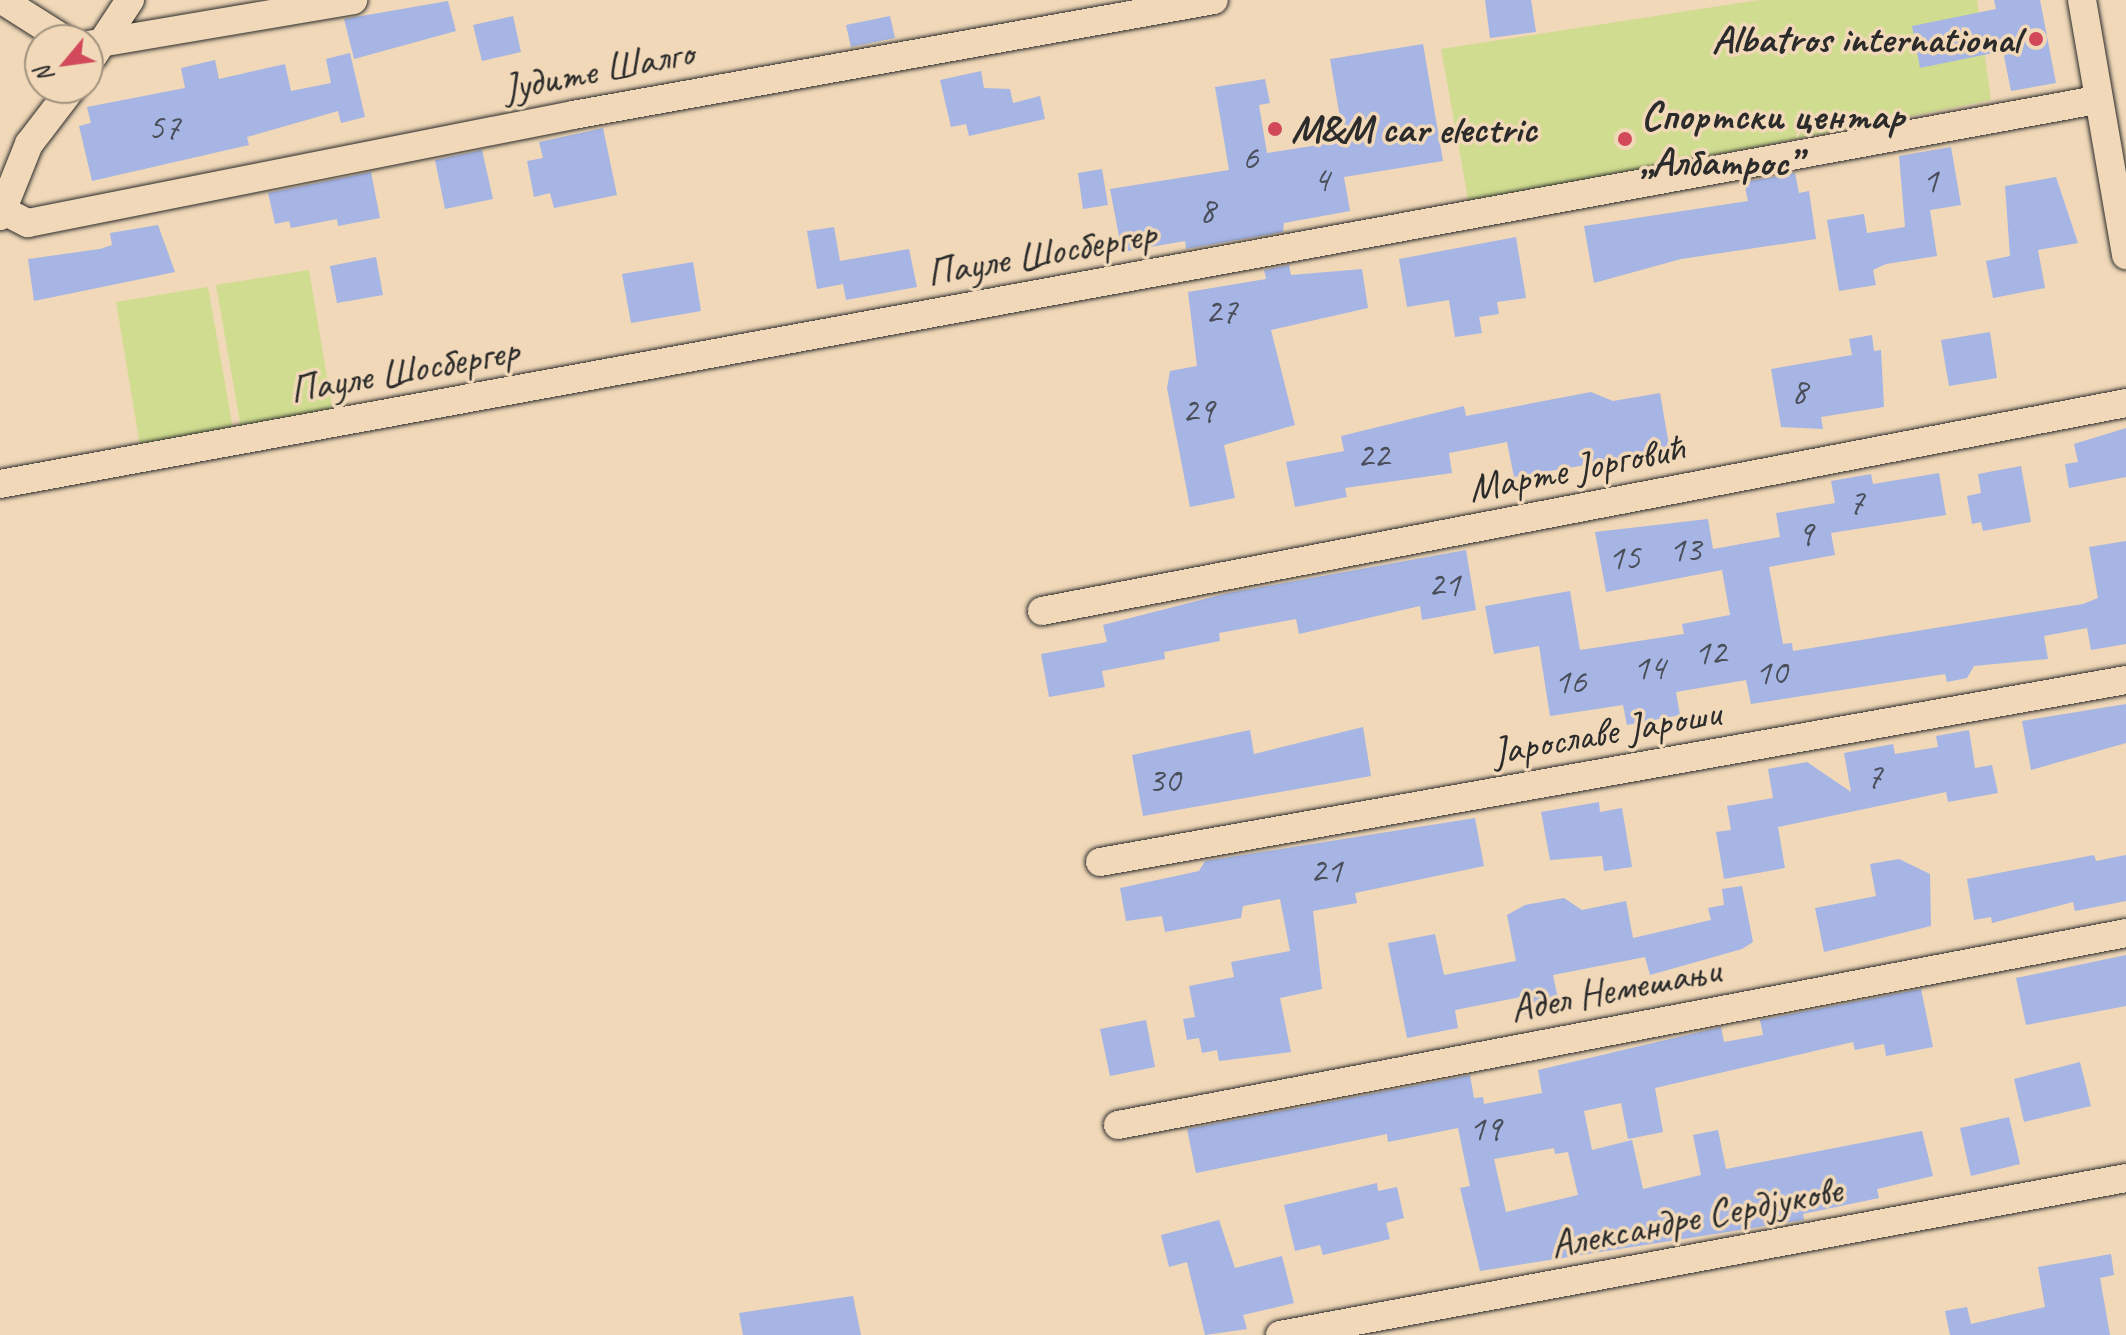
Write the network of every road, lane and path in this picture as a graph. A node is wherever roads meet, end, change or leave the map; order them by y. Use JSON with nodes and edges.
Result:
{"nodes":[{"id":1,"x":2,"y":0,"type":"edge"},
{"id":2,"x":130,"y":0,"type":"edge"},
{"id":3,"x":353,"y":0,"type":"edge"},
{"id":4,"x":1214,"y":0,"type":"edge"},
{"id":5,"x":2082,"y":0,"type":"edge"},
{"id":6,"x":40,"y":24,"type":"edge"},
{"id":7,"x":104,"y":35,"type":"edge"},
{"id":8,"x":104,"y":49,"type":"edge"},
{"id":9,"x":60,"y":104,"type":"edge"},
{"id":10,"x":2107,"y":105,"type":"edge"},
{"id":11,"x":1,"y":213,"type":"edge"},
{"id":12,"x":2126,"y":255,"type":"edge"},
{"id":13,"x":2126,"y":403,"type":"edge"},
{"id":14,"x":0,"y":484,"type":"edge"},
{"id":15,"x":1042,"y":611,"type":"dead end"},
{"id":16,"x":2126,"y":680,"type":"edge"},
{"id":17,"x":1100,"y":862,"type":"dead end"},
{"id":18,"x":2126,"y":933,"type":"edge"},
{"id":19,"x":1118,"y":1125,"type":"dead end"},
{"id":20,"x":2126,"y":1178,"type":"edge"},
{"id":21,"x":1280,"y":1335,"type":"edge"}],
"edges":[{"from":1,"to":6,"type":"street"},
{"from":2,"to":7,"type":"street"},
{"from":3,"to":8,"type":"street"},
{"from":4,"to":11,"type":"street","name":"Јудите Шалго"},
{"from":5,"to":10,"type":"street"},
{"from":9,"to":11,"type":"street"},
{"from":10,"to":12,"type":"street"},
{"from":10,"to":14,"type":"street","name":"Пауле Шосбергер"},
{"from":13,"to":15,"type":"street","name":"Марте Јорговић"},
{"from":16,"to":17,"type":"street","name":"Јарославе Јароши"},
{"from":18,"to":19,"type":"street","name":"Адел Немешањи"},
{"from":20,"to":21,"type":"street","name":"Александре Сердјукове"}]}
